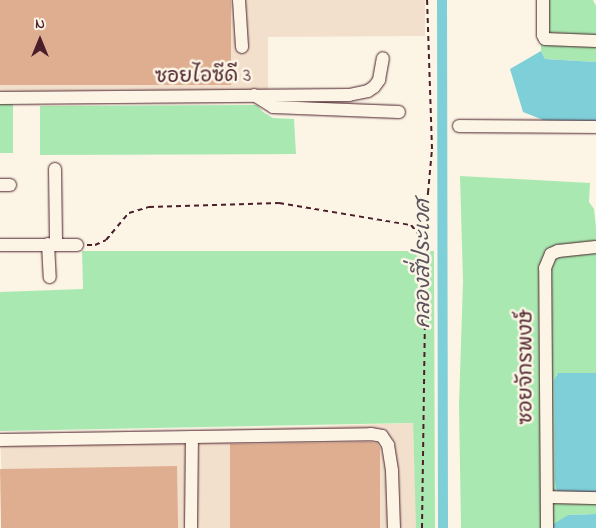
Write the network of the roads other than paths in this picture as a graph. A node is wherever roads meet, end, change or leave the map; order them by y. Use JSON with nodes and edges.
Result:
{"nodes":[{"id":1,"x":240,"y":0,"type":"edge"},
{"id":2,"x":543,"y":0,"type":"edge"},
{"id":3,"x":596,"y":41,"type":"edge"},
{"id":4,"x":242,"y":47,"type":"dead end"},
{"id":5,"x":383,"y":58,"type":"dead end"},
{"id":6,"x":254,"y":96,"type":"junction"},
{"id":7,"x":0,"y":98,"type":"edge"},
{"id":8,"x":399,"y":112,"type":"dead end"},
{"id":9,"x":459,"y":126,"type":"dead end"},
{"id":10,"x":596,"y":127,"type":"edge"},
{"id":11,"x":55,"y":168,"type":"dead end"},
{"id":12,"x":52,"y":244,"type":"junction"},
{"id":13,"x":0,"y":245,"type":"edge"},
{"id":14,"x":77,"y":245,"type":"road end"},
{"id":15,"x":596,"y":247,"type":"edge"},
{"id":16,"x":50,"y":277,"type":"dead end"},
{"id":17,"x":192,"y":438,"type":"junction"},
{"id":18,"x":0,"y":440,"type":"edge"},
{"id":19,"x":547,"y":497,"type":"junction"},
{"id":20,"x":596,"y":498,"type":"edge"},
{"id":21,"x":191,"y":528,"type":"edge"},
{"id":22,"x":394,"y":528,"type":"edge"},
{"id":23,"x":547,"y":528,"type":"edge"}],
"edges":[{"from":1,"to":4,"type":"street"},
{"from":2,"to":3,"type":"street"},
{"from":5,"to":6,"type":"street","name":"ซอยไอซีดี 3"},
{"from":6,"to":7,"type":"street","name":"ซอยไอซีดี 3"},
{"from":6,"to":8,"type":"street"},
{"from":9,"to":10,"type":"street"},
{"from":11,"to":12,"type":"street"},
{"from":12,"to":13,"type":"street"},
{"from":12,"to":14,"type":"street"},
{"from":12,"to":16,"type":"street"},
{"from":15,"to":19,"type":"street","name":"ซอยจักรพงษ์"},
{"from":17,"to":18,"type":"street"},
{"from":17,"to":21,"type":"street"},
{"from":17,"to":22,"type":"street"},
{"from":19,"to":20,"type":"street"},
{"from":19,"to":23,"type":"street","name":"ซอยจักรพงษ์"}]}
